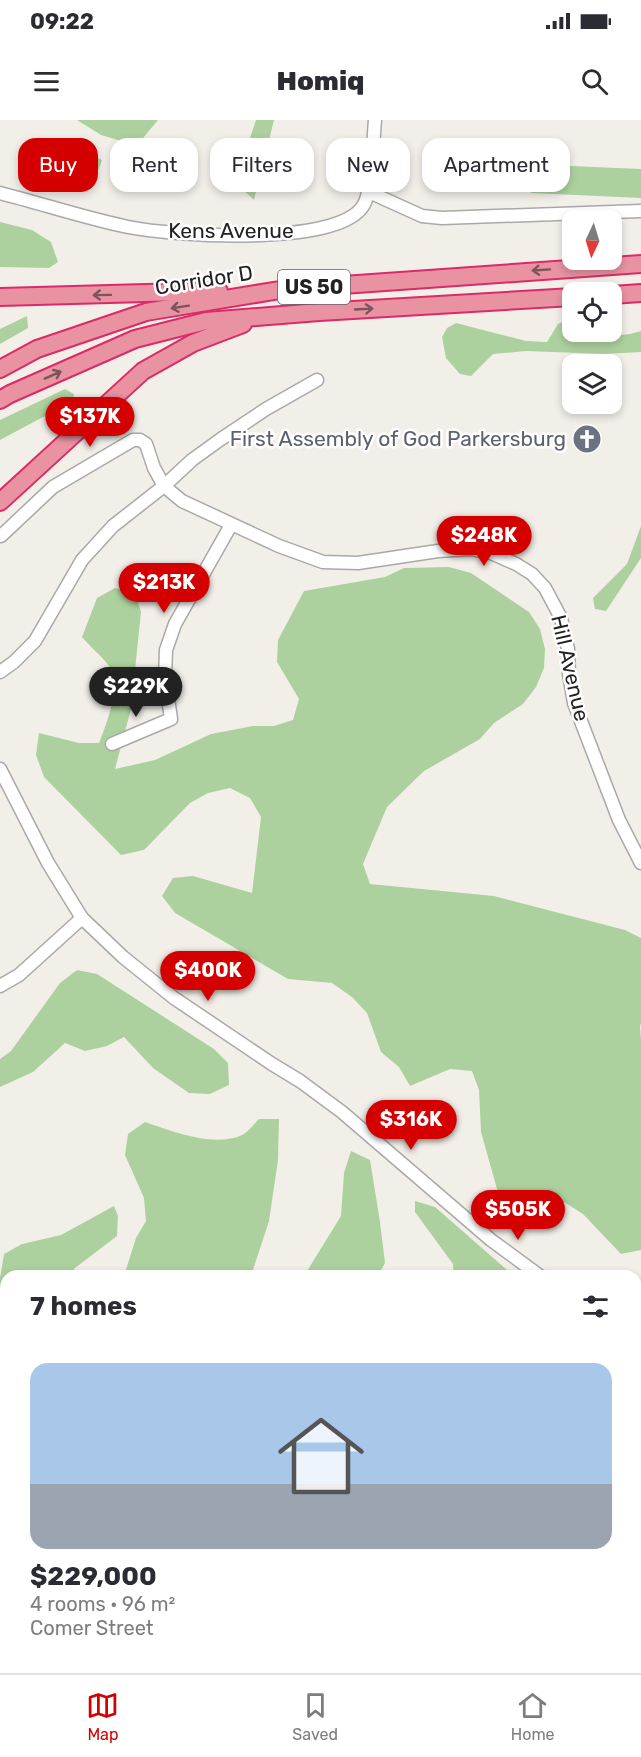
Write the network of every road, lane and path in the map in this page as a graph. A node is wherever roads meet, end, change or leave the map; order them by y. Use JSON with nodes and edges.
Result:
{"nodes":[{"id":1,"x":375,"y":120,"type":"edge"},
{"id":2,"x":374,"y":138,"type":"edge"},
{"id":3,"x":369,"y":192,"type":"joint"},
{"id":4,"x":0,"y":193,"type":"edge"},
{"id":5,"x":641,"y":211,"type":"edge"},
{"id":6,"x":641,"y":264,"type":"edge"},
{"id":7,"x":286,"y":289,"type":"junction"},
{"id":8,"x":641,"y":293,"type":"edge"},
{"id":9,"x":622,"y":294,"type":"edge"},
{"id":10,"x":0,"y":297,"type":"edge"},
{"id":11,"x":562,"y":298,"type":"edge"},
{"id":12,"x":262,"y":317,"type":"junction"},
{"id":13,"x":0,"y":369,"type":"edge"},
{"id":14,"x":317,"y":380,"type":"dead end"},
{"id":15,"x":0,"y":400,"type":"edge"},
{"id":16,"x":164,"y":486,"type":"junction"},
{"id":17,"x":0,"y":502,"type":"edge"},
{"id":18,"x":231,"y":525,"type":"junction"},
{"id":19,"x":0,"y":536,"type":"edge"},
{"id":20,"x":0,"y":672,"type":"edge"},
{"id":21,"x":112,"y":744,"type":"dead end"},
{"id":22,"x":0,"y":769,"type":"edge"},
{"id":23,"x":641,"y":863,"type":"edge"},
{"id":24,"x":82,"y":918,"type":"junction"},
{"id":25,"x":0,"y":986,"type":"edge"},
{"id":26,"x":532,"y":1270,"type":"edge"}],
"edges":[{"from":1,"to":2,"type":"street"},
{"from":3,"to":4,"type":"street","name":"Kens Avenue"},
{"from":3,"to":5,"type":"street"},
{"from":6,"to":7,"type":"highway","name":"Corridor D","number":"US 50","one_way":true},
{"from":7,"to":10,"type":"highway","one_way":true},
{"from":7,"to":13,"type":"highway","name":"Corridor D","number":"US 50","one_way":true},
{"from":8,"to":9,"type":"highway"},
{"from":12,"to":11,"type":"highway","name":"Corridor D","number":"US 50","one_way":true},
{"from":15,"to":12,"type":"highway","name":"Corridor D","number":"US 50","one_way":true},
{"from":12,"to":17,"type":"highway"},
{"from":14,"to":16,"type":"street"},
{"from":16,"to":18,"type":"street","name":"Hill Avenue"},
{"from":16,"to":19,"type":"street"},
{"from":16,"to":20,"type":"street"},
{"from":18,"to":21,"type":"street"},
{"from":18,"to":23,"type":"street","name":"Hill Avenue"},
{"from":22,"to":24,"type":"street"},
{"from":24,"to":25,"type":"street"},
{"from":24,"to":26,"type":"street"}]}
